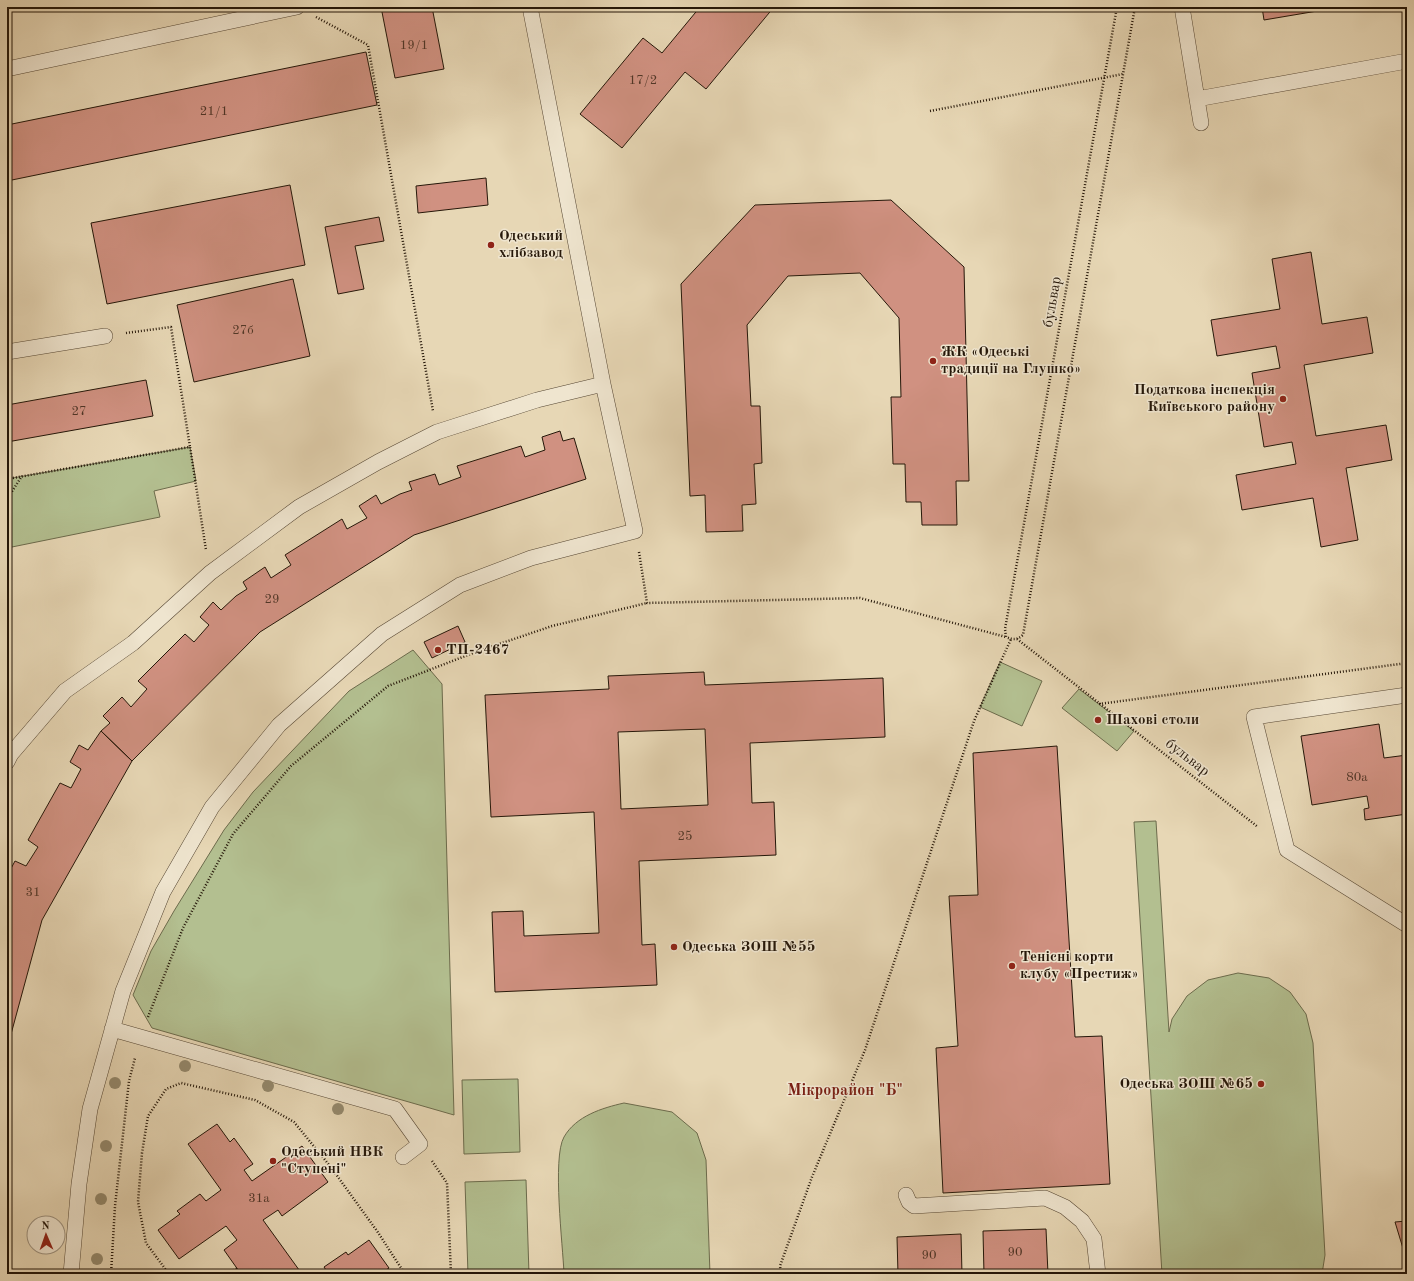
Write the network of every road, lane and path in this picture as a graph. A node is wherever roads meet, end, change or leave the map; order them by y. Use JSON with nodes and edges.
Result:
{"nodes":[{"id":1,"x":297,"y":7,"type":"edge"},
{"id":2,"x":530,"y":7,"type":"edge"},
{"id":3,"x":1117,"y":7,"type":"edge"},
{"id":4,"x":1135,"y":7,"type":"edge"},
{"id":5,"x":1182,"y":7,"type":"edge"},
{"id":6,"x":312,"y":14,"type":"dead end"},
{"id":7,"x":1407,"y":61,"type":"edge"},
{"id":8,"x":7,"y":68,"type":"edge"},
{"id":9,"x":1123,"y":74,"type":"junction"},
{"id":10,"x":1104,"y":76,"type":"junction"},
{"id":11,"x":1197,"y":99,"type":"junction"},
{"id":12,"x":930,"y":111,"type":"dead end"},
{"id":13,"x":1201,"y":123,"type":"dead end"},
{"id":14,"x":105,"y":336,"type":"joint"},
{"id":15,"x":7,"y":352,"type":"edge"},
{"id":16,"x":603,"y":384,"type":"junction"},
{"id":17,"x":437,"y":432,"type":"junction"},
{"id":18,"x":190,"y":447,"type":"junction"},
{"id":19,"x":23,"y":476,"type":"junction"},
{"id":20,"x":7,"y":479,"type":"edge"},
{"id":21,"x":7,"y":499,"type":"edge"},
{"id":22,"x":635,"y":531,"type":"junction"},
{"id":23,"x":210,"y":573,"type":"junction"},
{"id":24,"x":647,"y":603,"type":"junction"},
{"id":25,"x":1006,"y":637,"type":"junction"},
{"id":26,"x":1011,"y":639,"type":"junction"},
{"id":27,"x":1017,"y":639,"type":"junction"},
{"id":28,"x":1407,"y":663,"type":"edge"},
{"id":29,"x":1407,"y":695,"type":"edge"},
{"id":30,"x":1099,"y":704,"type":"junction"},
{"id":31,"x":7,"y":762,"type":"edge"},
{"id":32,"x":1287,"y":850,"type":"junction"},
{"id":33,"x":1407,"y":925,"type":"edge"},
{"id":34,"x":112,"y":1029,"type":"junction"},
{"id":35,"x":141,"y":1037,"type":"junction"},
{"id":36,"x":420,"y":1144,"type":"junction"},
{"id":37,"x":403,"y":1157,"type":"dead end"},
{"id":38,"x":906,"y":1195,"type":"dead end"},
{"id":39,"x":71,"y":1274,"type":"edge"},
{"id":40,"x":111,"y":1274,"type":"edge"},
{"id":41,"x":169,"y":1274,"type":"edge"},
{"id":42,"x":225,"y":1274,"type":"edge"},
{"id":43,"x":240,"y":1274,"type":"edge"},
{"id":44,"x":406,"y":1274,"type":"edge"},
{"id":45,"x":451,"y":1274,"type":"edge"},
{"id":46,"x":780,"y":1274,"type":"edge"},
{"id":47,"x":1098,"y":1274,"type":"edge"}],
"edges":[{"from":1,"to":8,"type":"lane"},
{"from":2,"to":16,"type":"lane"},
{"from":3,"to":10,"type":"path","name":"бульвар"},
{"from":4,"to":9,"type":"path","name":"бульвар"},
{"from":5,"to":11,"type":"lane"},
{"from":6,"to":17,"type":"path"},
{"from":7,"to":11,"type":"lane"},
{"from":9,"to":10,"type":"path"},
{"from":9,"to":27,"type":"path","name":"бульвар"},
{"from":10,"to":12,"type":"path"},
{"from":10,"to":25,"type":"path","name":"бульвар"},
{"from":11,"to":13,"type":"lane"},
{"from":14,"to":15,"type":"lane"},
{"from":14,"to":18,"type":"path"},
{"from":16,"to":17,"type":"lane"},
{"from":16,"to":22,"type":"lane"},
{"from":17,"to":23,"type":"lane"},
{"from":18,"to":19,"type":"path"},
{"from":18,"to":23,"type":"path"},
{"from":19,"to":20,"type":"path"},
{"from":19,"to":21,"type":"path"},
{"from":22,"to":24,"type":"path"},
{"from":22,"to":34,"type":"lane"},
{"from":23,"to":31,"type":"lane"},
{"from":24,"to":25,"type":"path"},
{"from":24,"to":35,"type":"path"},
{"from":25,"to":26,"type":"path"},
{"from":26,"to":27,"type":"path"},
{"from":26,"to":46,"type":"path"},
{"from":27,"to":30,"type":"path","name":"бульвар"},
{"from":28,"to":30,"type":"path"},
{"from":29,"to":32,"type":"lane"},
{"from":30,"to":32,"type":"path","name":"бульвар"},
{"from":32,"to":33,"type":"lane"},
{"from":34,"to":35,"type":"lane"},
{"from":34,"to":39,"type":"lane"},
{"from":35,"to":36,"type":"lane"},
{"from":35,"to":40,"type":"path"},
{"from":36,"to":37,"type":"lane"},
{"from":36,"to":45,"type":"path"},
{"from":38,"to":47,"type":"lane"},
{"from":41,"to":44,"type":"path"},
{"from":42,"to":43,"type":"path"}]}
